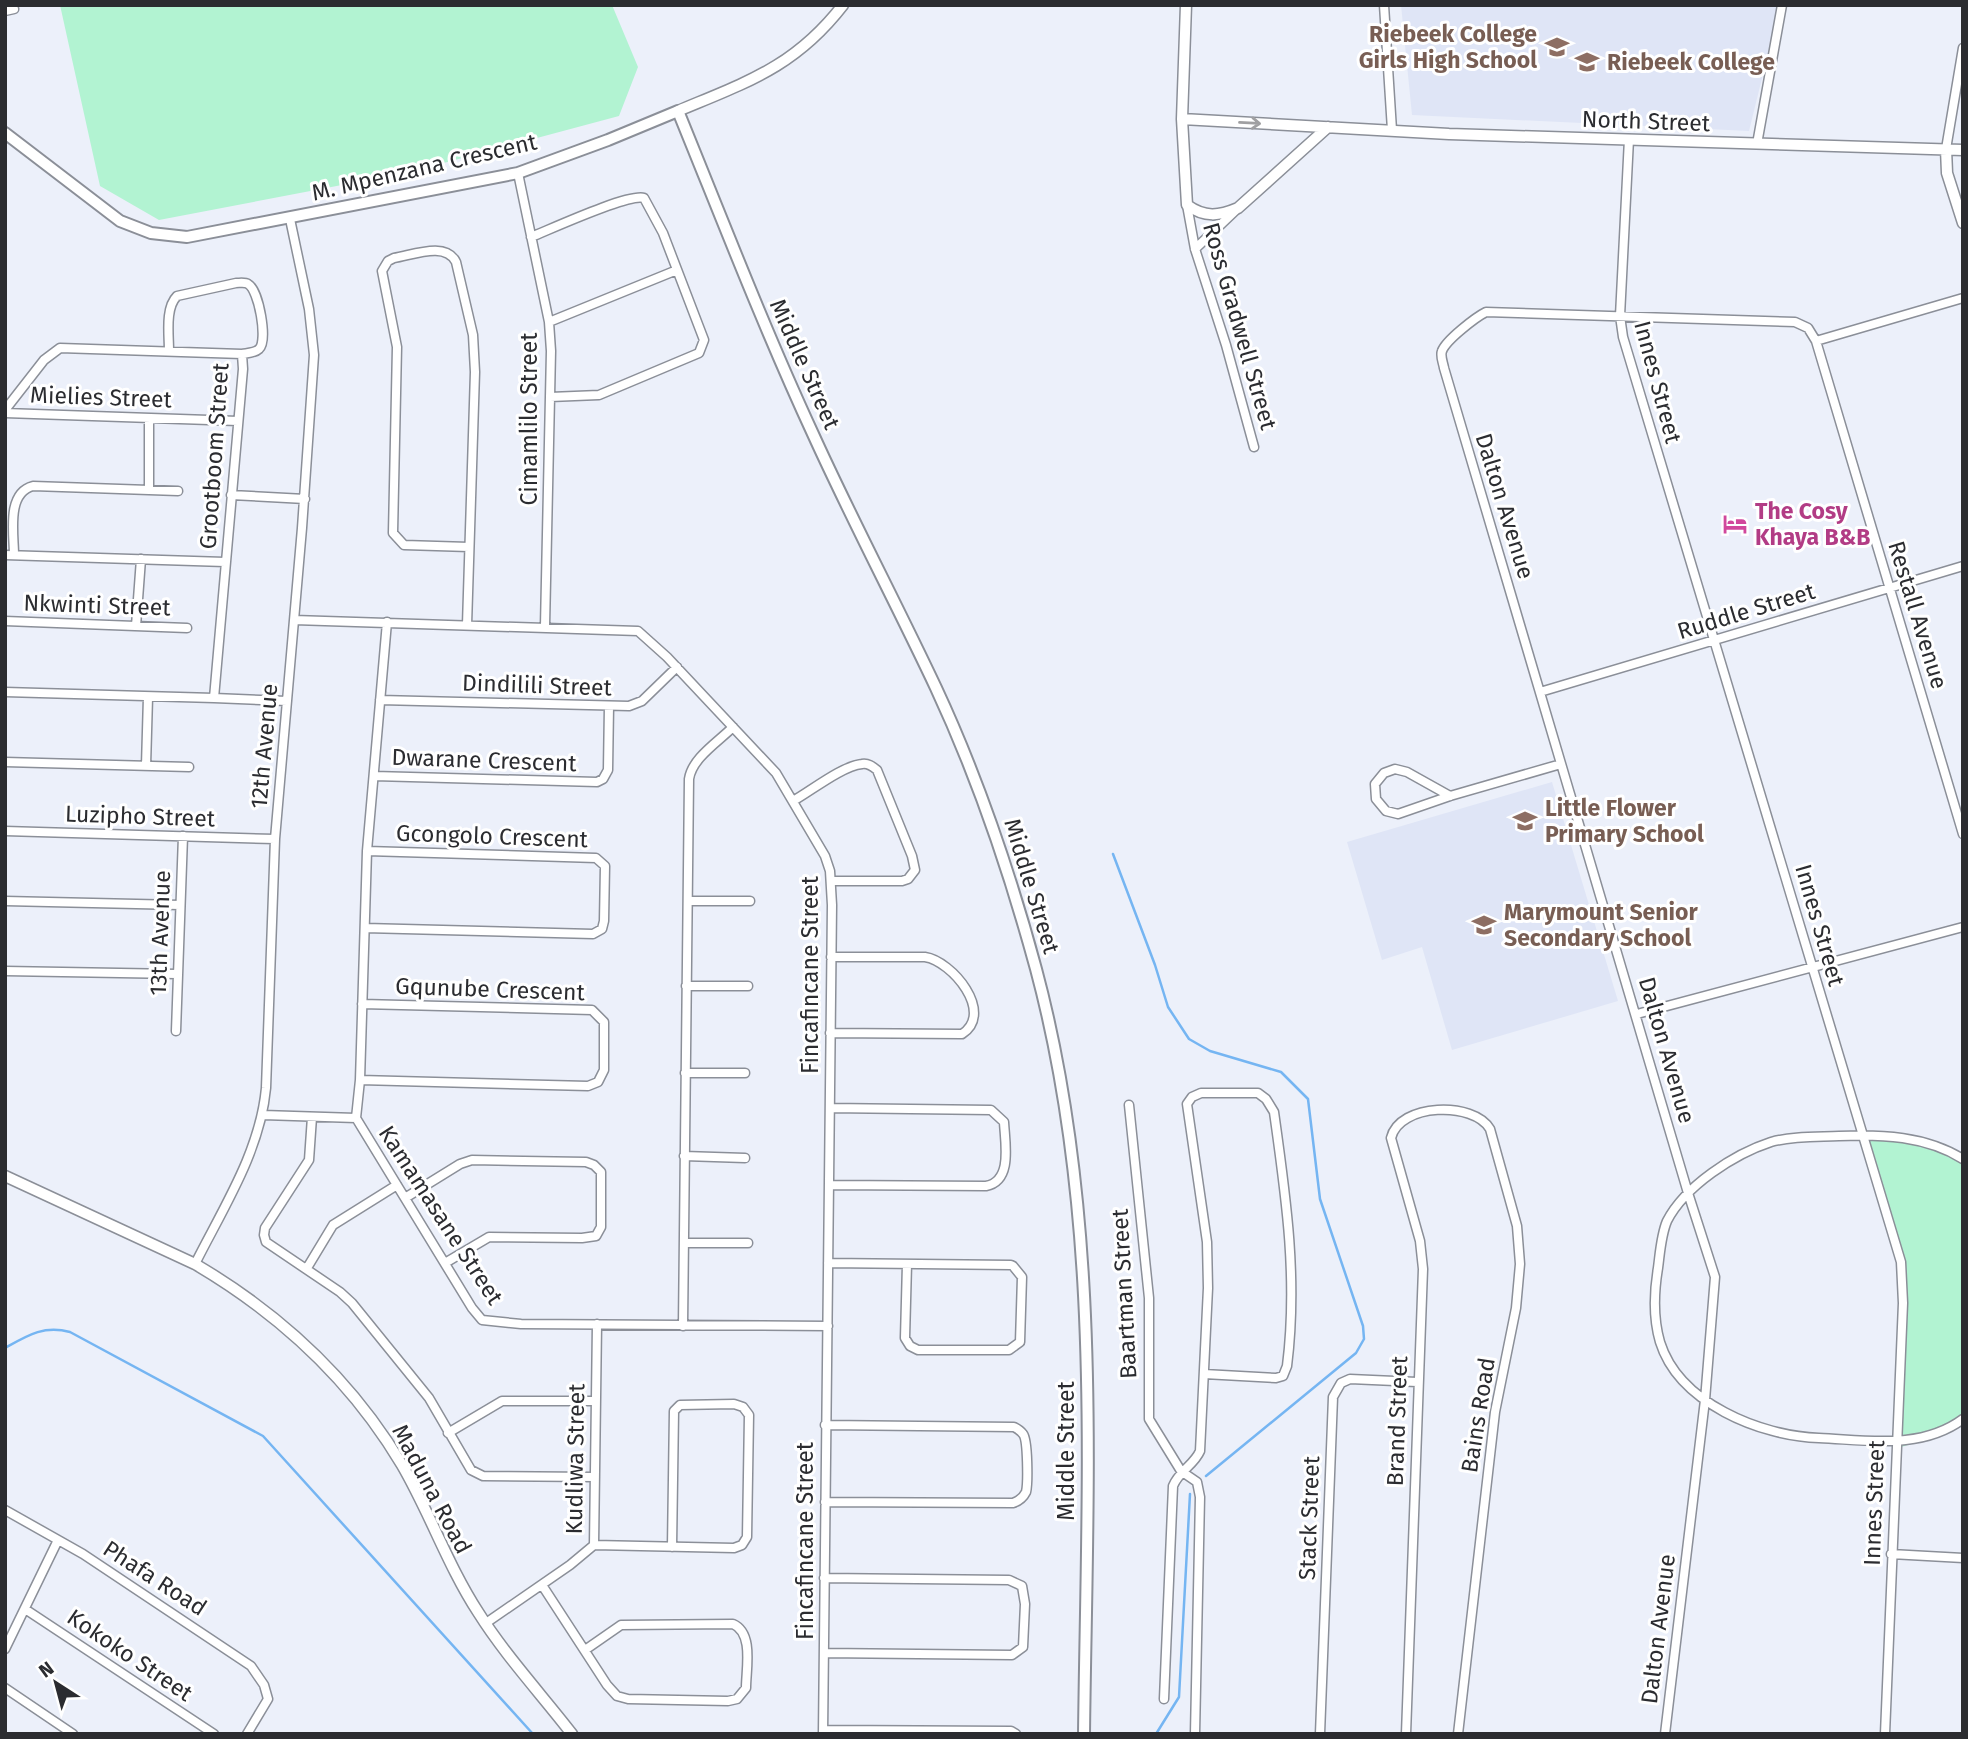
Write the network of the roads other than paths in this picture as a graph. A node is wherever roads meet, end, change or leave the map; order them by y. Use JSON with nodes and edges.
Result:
{"nodes":[{"id":1,"x":843,"y":5,"type":"edge"},
{"id":2,"x":1185,"y":5,"type":"edge"},
{"id":3,"x":1384,"y":5,"type":"edge"},
{"id":4,"x":1782,"y":5,"type":"edge"},
{"id":5,"x":1963,"y":48,"type":"edge"},
{"id":6,"x":678,"y":111,"type":"junction"},
{"id":7,"x":1182,"y":119,"type":"junction"},
{"id":8,"x":1328,"y":127,"type":"junction"},
{"id":9,"x":1392,"y":130,"type":"junction"},
{"id":10,"x":5,"y":133,"type":"edge"},
{"id":11,"x":1629,"y":139,"type":"junction"},
{"id":12,"x":1757,"y":144,"type":"junction"},
{"id":13,"x":1946,"y":149,"type":"junction"},
{"id":14,"x":1963,"y":150,"type":"edge"},
{"id":15,"x":518,"y":173,"type":"junction"},
{"id":16,"x":1187,"y":205,"type":"junction"},
{"id":17,"x":1238,"y":208,"type":"junction"},
{"id":18,"x":290,"y":219,"type":"junction"},
{"id":19,"x":1963,"y":223,"type":"edge"},
{"id":20,"x":531,"y":237,"type":"junction"},
{"id":21,"x":1195,"y":249,"type":"junction"},
{"id":22,"x":677,"y":270,"type":"junction"},
{"id":23,"x":1963,"y":298,"type":"edge"},
{"id":24,"x":1620,"y":316,"type":"junction"},
{"id":25,"x":549,"y":322,"type":"junction"},
{"id":26,"x":1816,"y":341,"type":"junction"},
{"id":27,"x":169,"y":351,"type":"junction"},
{"id":28,"x":242,"y":354,"type":"junction"},
{"id":29,"x":550,"y":397,"type":"junction"},
{"id":30,"x":5,"y":412,"type":"edge"},
{"id":31,"x":149,"y":418,"type":"junction"},
{"id":32,"x":238,"y":421,"type":"junction"},
{"id":33,"x":1254,"y":447,"type":"dead end"},
{"id":34,"x":149,"y":489,"type":"junction"},
{"id":35,"x":178,"y":491,"type":"dead end"},
{"id":36,"x":231,"y":495,"type":"junction"},
{"id":37,"x":305,"y":499,"type":"junction"},
{"id":38,"x":469,"y":547,"type":"junction"},
{"id":39,"x":10,"y":555,"type":"edge"},
{"id":40,"x":141,"y":559,"type":"junction"},
{"id":41,"x":225,"y":562,"type":"junction"},
{"id":42,"x":1963,"y":566,"type":"edge"},
{"id":43,"x":1890,"y":588,"type":"junction"},
{"id":44,"x":294,"y":620,"type":"junction"},
{"id":45,"x":5,"y":621,"type":"edge"},
{"id":46,"x":387,"y":622,"type":"junction"},
{"id":47,"x":467,"y":625,"type":"junction"},
{"id":48,"x":136,"y":626,"type":"junction"},
{"id":49,"x":545,"y":626,"type":"junction"},
{"id":50,"x":187,"y":628,"type":"dead end"},
{"id":51,"x":1716,"y":640,"type":"junction"},
{"id":52,"x":677,"y":667,"type":"junction"},
{"id":53,"x":5,"y":692,"type":"edge"},
{"id":54,"x":1540,"y":692,"type":"junction"},
{"id":55,"x":148,"y":697,"type":"junction"},
{"id":56,"x":214,"y":698,"type":"junction"},
{"id":57,"x":380,"y":700,"type":"junction"},
{"id":58,"x":287,"y":701,"type":"junction"},
{"id":59,"x":610,"y":706,"type":"junction"},
{"id":60,"x":733,"y":727,"type":"junction"},
{"id":61,"x":5,"y":762,"type":"edge"},
{"id":62,"x":1560,"y":764,"type":"junction"},
{"id":63,"x":146,"y":766,"type":"junction"},
{"id":64,"x":189,"y":767,"type":"dead end"},
{"id":65,"x":374,"y":776,"type":"junction"},
{"id":66,"x":1450,"y":796,"type":"junction"},
{"id":67,"x":793,"y":801,"type":"junction"},
{"id":68,"x":5,"y":831,"type":"edge"},
{"id":69,"x":1963,"y":834,"type":"edge"},
{"id":70,"x":183,"y":836,"type":"junction"},
{"id":71,"x":275,"y":839,"type":"junction"},
{"id":72,"x":367,"y":851,"type":"junction"},
{"id":73,"x":831,"y":881,"type":"junction"},
{"id":74,"x":5,"y":901,"type":"edge"},
{"id":75,"x":688,"y":901,"type":"junction"},
{"id":76,"x":750,"y":901,"type":"dead end"},
{"id":77,"x":180,"y":905,"type":"junction"},
{"id":78,"x":1963,"y":927,"type":"edge"},
{"id":79,"x":365,"y":928,"type":"junction"},
{"id":80,"x":831,"y":957,"type":"junction"},
{"id":81,"x":1813,"y":967,"type":"junction"},
{"id":82,"x":5,"y":971,"type":"edge"},
{"id":83,"x":177,"y":974,"type":"junction"},
{"id":84,"x":686,"y":986,"type":"junction"},
{"id":85,"x":748,"y":986,"type":"dead end"},
{"id":86,"x":362,"y":1004,"type":"junction"},
{"id":87,"x":1637,"y":1014,"type":"junction"},
{"id":88,"x":176,"y":1031,"type":"dead end"},
{"id":89,"x":830,"y":1033,"type":"junction"},
{"id":90,"x":685,"y":1073,"type":"junction"},
{"id":91,"x":745,"y":1073,"type":"dead end"},
{"id":92,"x":360,"y":1080,"type":"junction"},
{"id":93,"x":1129,"y":1105,"type":"dead end"},
{"id":94,"x":830,"y":1108,"type":"junction"},
{"id":95,"x":264,"y":1115,"type":"junction"},
{"id":96,"x":312,"y":1118,"type":"junction"},
{"id":97,"x":356,"y":1118,"type":"junction"},
{"id":98,"x":1403,"y":1119,"type":"joint"},
{"id":99,"x":1862,"y":1135,"type":"junction"},
{"id":100,"x":684,"y":1156,"type":"junction"},
{"id":101,"x":745,"y":1158,"type":"dead end"},
{"id":102,"x":1963,"y":1159,"type":"edge"},
{"id":103,"x":5,"y":1176,"type":"edge"},
{"id":104,"x":397,"y":1185,"type":"junction"},
{"id":105,"x":828,"y":1185,"type":"junction"},
{"id":106,"x":1688,"y":1193,"type":"junction"},
{"id":107,"x":405,"y":1198,"type":"junction"},
{"id":108,"x":684,"y":1242,"type":"junction"},
{"id":109,"x":748,"y":1243,"type":"dead end"},
{"id":110,"x":445,"y":1263,"type":"junction"},
{"id":111,"x":828,"y":1263,"type":"junction"},
{"id":112,"x":195,"y":1264,"type":"junction"},
{"id":113,"x":907,"y":1264,"type":"junction"},
{"id":114,"x":307,"y":1268,"type":"junction"},
{"id":115,"x":597,"y":1324,"type":"junction"},
{"id":116,"x":683,"y":1326,"type":"junction"},
{"id":117,"x":828,"y":1326,"type":"junction"},
{"id":118,"x":1204,"y":1374,"type":"junction"},
{"id":119,"x":1418,"y":1382,"type":"junction"},
{"id":120,"x":1705,"y":1400,"type":"junction"},
{"id":121,"x":595,"y":1401,"type":"junction"},
{"id":122,"x":1963,"y":1419,"type":"edge"},
{"id":123,"x":825,"y":1426,"type":"junction"},
{"id":124,"x":448,"y":1433,"type":"junction"},
{"id":125,"x":1896,"y":1441,"type":"junction"},
{"id":126,"x":1181,"y":1471,"type":"junction"},
{"id":127,"x":595,"y":1477,"type":"junction"},
{"id":128,"x":825,"y":1502,"type":"junction"},
{"id":129,"x":5,"y":1510,"type":"edge"},
{"id":130,"x":58,"y":1540,"type":"junction"},
{"id":131,"x":594,"y":1545,"type":"junction"},
{"id":132,"x":671,"y":1547,"type":"junction"},
{"id":133,"x":1891,"y":1554,"type":"junction"},
{"id":134,"x":1963,"y":1558,"type":"edge"},
{"id":135,"x":824,"y":1578,"type":"junction"},
{"id":136,"x":542,"y":1585,"type":"junction"},
{"id":137,"x":25,"y":1609,"type":"junction"},
{"id":138,"x":486,"y":1623,"type":"junction"},
{"id":139,"x":5,"y":1649,"type":"edge"},
{"id":140,"x":585,"y":1650,"type":"junction"},
{"id":141,"x":824,"y":1653,"type":"junction"},
{"id":142,"x":5,"y":1688,"type":"edge"},
{"id":143,"x":1164,"y":1699,"type":"dead end"},
{"id":144,"x":823,"y":1732,"type":"edge"},
{"id":145,"x":73,"y":1734,"type":"edge"},
{"id":146,"x":214,"y":1734,"type":"edge"},
{"id":147,"x":247,"y":1734,"type":"edge"},
{"id":148,"x":572,"y":1734,"type":"edge"},
{"id":149,"x":1016,"y":1734,"type":"edge"},
{"id":150,"x":1084,"y":1734,"type":"edge"},
{"id":151,"x":1195,"y":1734,"type":"edge"},
{"id":152,"x":1320,"y":1734,"type":"edge"},
{"id":153,"x":1406,"y":1734,"type":"edge"},
{"id":154,"x":1458,"y":1734,"type":"edge"},
{"id":155,"x":1665,"y":1734,"type":"edge"},
{"id":156,"x":1885,"y":1734,"type":"edge"}],
"edges":[{"from":1,"to":6,"type":"street","name":"M. Mpenzana Crescent"},
{"from":2,"to":7,"type":"street","name":"Ross Gradwell Street"},
{"from":3,"to":9,"type":"street"},
{"from":4,"to":12,"type":"street"},
{"from":5,"to":13,"type":"street"},
{"from":6,"to":15,"type":"main road","name":"M. Mpenzana Crescent"},
{"from":6,"to":150,"type":"main road","name":"Middle Street"},
{"from":7,"to":8,"type":"street","name":"North Street","one_way":true},
{"from":7,"to":16,"type":"street","name":"Ross Gradwell Street"},
{"from":8,"to":9,"type":"street","name":"North Street"},
{"from":8,"to":17,"type":"street"},
{"from":9,"to":11,"type":"street","name":"North Street"},
{"from":10,"to":18,"type":"main road","name":"M. Mpenzana Crescent"},
{"from":11,"to":12,"type":"street","name":"North Street"},
{"from":11,"to":24,"type":"street","name":"Innes Street"},
{"from":12,"to":13,"type":"street","name":"North Street"},
{"from":13,"to":14,"type":"street","name":"North Street"},
{"from":13,"to":19,"type":"street"},
{"from":15,"to":18,"type":"main road","name":"M. Mpenzana Crescent"},
{"from":15,"to":20,"type":"street","name":"Cimamlilo Street"},
{"from":16,"to":17,"type":"street"},
{"from":16,"to":21,"type":"street","name":"Ross Gradwell Street"},
{"from":17,"to":21,"type":"street"},
{"from":18,"to":37,"type":"street","name":"12th Avenue"},
{"from":20,"to":22,"type":"street"},
{"from":20,"to":25,"type":"street","name":"Cimamlilo Street"},
{"from":21,"to":33,"type":"street","name":"Ross Gradwell Street"},
{"from":22,"to":25,"type":"street"},
{"from":22,"to":29,"type":"street"},
{"from":23,"to":26,"type":"street"},
{"from":24,"to":26,"type":"street","name":"Restall Avenue"},
{"from":24,"to":51,"type":"street","name":"Innes Street"},
{"from":24,"to":54,"type":"street","name":"Dalton Avenue"},
{"from":25,"to":29,"type":"street","name":"Cimamlilo Street"},
{"from":26,"to":43,"type":"street","name":"Restall Avenue"},
{"from":27,"to":28,"type":"street","name":"Grootboom Street"},
{"from":27,"to":28,"type":"street"},
{"from":27,"to":30,"type":"street","name":"Grootboom Street"},
{"from":28,"to":32,"type":"street","name":"Grootboom Street"},
{"from":29,"to":49,"type":"street","name":"Cimamlilo Street"},
{"from":30,"to":31,"type":"street","name":"Mielies Street"},
{"from":31,"to":32,"type":"street","name":"Mielies Street"},
{"from":31,"to":34,"type":"street"},
{"from":32,"to":36,"type":"street","name":"Grootboom Street"},
{"from":34,"to":35,"type":"street"},
{"from":34,"to":39,"type":"street"},
{"from":36,"to":37,"type":"street"},
{"from":36,"to":41,"type":"street","name":"Grootboom Street"},
{"from":37,"to":44,"type":"street","name":"12th Avenue"},
{"from":38,"to":38,"type":"street"},
{"from":38,"to":47,"type":"street"},
{"from":39,"to":40,"type":"street"},
{"from":40,"to":41,"type":"street"},
{"from":40,"to":48,"type":"street"},
{"from":41,"to":56,"type":"street","name":"Grootboom Street"},
{"from":42,"to":43,"type":"street","name":"Ruddle Street"},
{"from":43,"to":51,"type":"street","name":"Ruddle Street"},
{"from":43,"to":69,"type":"street","name":"Restall Avenue"},
{"from":44,"to":46,"type":"street","name":"Fincafincane Street"},
{"from":44,"to":58,"type":"street","name":"12th Avenue"},
{"from":45,"to":48,"type":"street","name":"Nkwinti Street"},
{"from":46,"to":47,"type":"street","name":"Fincafincane Street"},
{"from":46,"to":57,"type":"street","name":"Kamamasane Street"},
{"from":47,"to":49,"type":"street","name":"Fincafincane Street"},
{"from":48,"to":50,"type":"street","name":"Nkwinti Street"},
{"from":49,"to":52,"type":"street","name":"Fincafincane Street"},
{"from":51,"to":54,"type":"street","name":"Ruddle Street"},
{"from":51,"to":81,"type":"street","name":"Innes Street"},
{"from":52,"to":59,"type":"street","name":"Dindilili Street"},
{"from":52,"to":60,"type":"street","name":"Fincafincane Street"},
{"from":53,"to":55,"type":"street"},
{"from":54,"to":62,"type":"street","name":"Dalton Avenue"},
{"from":55,"to":56,"type":"street"},
{"from":55,"to":63,"type":"street"},
{"from":56,"to":58,"type":"street"},
{"from":57,"to":59,"type":"street","name":"Dindilili Street"},
{"from":57,"to":65,"type":"street","name":"Kamamasane Street"},
{"from":58,"to":71,"type":"street","name":"12th Avenue"},
{"from":59,"to":65,"type":"street","name":"Dwarane Crescent"},
{"from":60,"to":67,"type":"street","name":"Fincafincane Street"},
{"from":60,"to":75,"type":"street"},
{"from":61,"to":63,"type":"street"},
{"from":62,"to":66,"type":"street"},
{"from":62,"to":87,"type":"street","name":"Dalton Avenue"},
{"from":63,"to":64,"type":"street"},
{"from":65,"to":72,"type":"street","name":"Kamamasane Street"},
{"from":66,"to":66,"type":"street"},
{"from":67,"to":73,"type":"street","name":"Fincafincane Street"},
{"from":67,"to":73,"type":"street"},
{"from":68,"to":70,"type":"street","name":"Luzipho Street"},
{"from":70,"to":71,"type":"street","name":"Luzipho Street"},
{"from":70,"to":77,"type":"street","name":"13th Avenue"},
{"from":71,"to":95,"type":"street","name":"12th Avenue"},
{"from":72,"to":79,"type":"street","name":"Kamamasane Street"},
{"from":72,"to":79,"type":"street","name":"Gcongolo Crescent"},
{"from":73,"to":80,"type":"street","name":"Fincafincane Street"},
{"from":74,"to":77,"type":"street"},
{"from":75,"to":76,"type":"street"},
{"from":75,"to":84,"type":"street"},
{"from":77,"to":83,"type":"street","name":"13th Avenue"},
{"from":78,"to":81,"type":"street"},
{"from":79,"to":86,"type":"street","name":"Kamamasane Street"},
{"from":80,"to":89,"type":"street","name":"Fincafincane Street"},
{"from":80,"to":89,"type":"street"},
{"from":81,"to":87,"type":"street"},
{"from":81,"to":99,"type":"street","name":"Innes Street"},
{"from":82,"to":83,"type":"street"},
{"from":83,"to":88,"type":"street","name":"13th Avenue"},
{"from":84,"to":85,"type":"street"},
{"from":84,"to":90,"type":"street"},
{"from":86,"to":92,"type":"street","name":"Kamamasane Street"},
{"from":86,"to":92,"type":"street","name":"Gqunube Crescent"},
{"from":87,"to":106,"type":"street","name":"Dalton Avenue"},
{"from":89,"to":94,"type":"street","name":"Fincafincane Street"},
{"from":90,"to":91,"type":"street"},
{"from":90,"to":100,"type":"street"},
{"from":92,"to":97,"type":"street","name":"Kamamasane Street"},
{"from":93,"to":126,"type":"street","name":"Baartman Street"},
{"from":94,"to":105,"type":"street","name":"Fincafincane Street"},
{"from":94,"to":105,"type":"street"},
{"from":95,"to":96,"type":"street"},
{"from":95,"to":112,"type":"street","name":"12th Avenue"},
{"from":96,"to":97,"type":"street"},
{"from":96,"to":114,"type":"street"},
{"from":97,"to":104,"type":"street","name":"Kamamasane Street"},
{"from":98,"to":119,"type":"street","name":"Brand Street"},
{"from":98,"to":154,"type":"street","name":"Bains Road"},
{"from":99,"to":102,"type":"street"},
{"from":99,"to":106,"type":"street"},
{"from":99,"to":125,"type":"street","name":"Innes Street"},
{"from":100,"to":101,"type":"street"},
{"from":100,"to":108,"type":"street"},
{"from":103,"to":112,"type":"street","name":"Maduna Road"},
{"from":104,"to":107,"type":"street","name":"Kamamasane Street"},
{"from":104,"to":114,"type":"street"},
{"from":105,"to":111,"type":"street","name":"Fincafincane Street"},
{"from":106,"to":120,"type":"street","name":"Dalton Avenue"},
{"from":106,"to":120,"type":"street"},
{"from":107,"to":110,"type":"street","name":"Kamamasane Street"},
{"from":107,"to":110,"type":"street"},
{"from":108,"to":109,"type":"street"},
{"from":108,"to":116,"type":"street"},
{"from":110,"to":115,"type":"street","name":"Kamamasane Street"},
{"from":111,"to":113,"type":"street"},
{"from":111,"to":117,"type":"street","name":"Fincafincane Street"},
{"from":112,"to":138,"type":"street","name":"Maduna Road"},
{"from":113,"to":113,"type":"street"},
{"from":114,"to":124,"type":"street"},
{"from":115,"to":116,"type":"street","name":"Kamamasane Street"},
{"from":115,"to":121,"type":"street","name":"Kudliwa Street"},
{"from":116,"to":117,"type":"street","name":"Kamamasane Street"},
{"from":117,"to":123,"type":"street","name":"Fincafincane Street"},
{"from":118,"to":118,"type":"street"},
{"from":118,"to":126,"type":"street"},
{"from":119,"to":152,"type":"street","name":"Stack Street"},
{"from":119,"to":153,"type":"street","name":"Brand Street"},
{"from":120,"to":125,"type":"street"},
{"from":120,"to":155,"type":"street","name":"Dalton Avenue"},
{"from":121,"to":124,"type":"street"},
{"from":121,"to":127,"type":"street","name":"Kudliwa Street"},
{"from":122,"to":125,"type":"street"},
{"from":123,"to":128,"type":"street","name":"Fincafincane Street"},
{"from":123,"to":128,"type":"street"},
{"from":124,"to":127,"type":"street"},
{"from":125,"to":133,"type":"street","name":"Innes Street"},
{"from":126,"to":143,"type":"street"},
{"from":126,"to":151,"type":"street","name":"Baartman Street"},
{"from":127,"to":131,"type":"street","name":"Kudliwa Street"},
{"from":128,"to":135,"type":"street","name":"Fincafincane Street"},
{"from":129,"to":130,"type":"street","name":"Phafa Road"},
{"from":130,"to":137,"type":"street"},
{"from":130,"to":147,"type":"street","name":"Phafa Road"},
{"from":131,"to":132,"type":"street"},
{"from":131,"to":136,"type":"street","name":"Kudliwa Street"},
{"from":132,"to":132,"type":"street"},
{"from":133,"to":134,"type":"street"},
{"from":133,"to":156,"type":"street","name":"Innes Street"},
{"from":135,"to":141,"type":"street","name":"Fincafincane Street"},
{"from":135,"to":141,"type":"street"},
{"from":136,"to":138,"type":"street","name":"Kudliwa Street"},
{"from":136,"to":140,"type":"street"},
{"from":137,"to":139,"type":"street"},
{"from":137,"to":146,"type":"street","name":"Kokoko Street"},
{"from":138,"to":148,"type":"street","name":"Maduna Road"},
{"from":140,"to":140,"type":"street"},
{"from":141,"to":144,"type":"street","name":"Fincafincane Street"},
{"from":142,"to":145,"type":"street"},
{"from":144,"to":149,"type":"street"}]}
